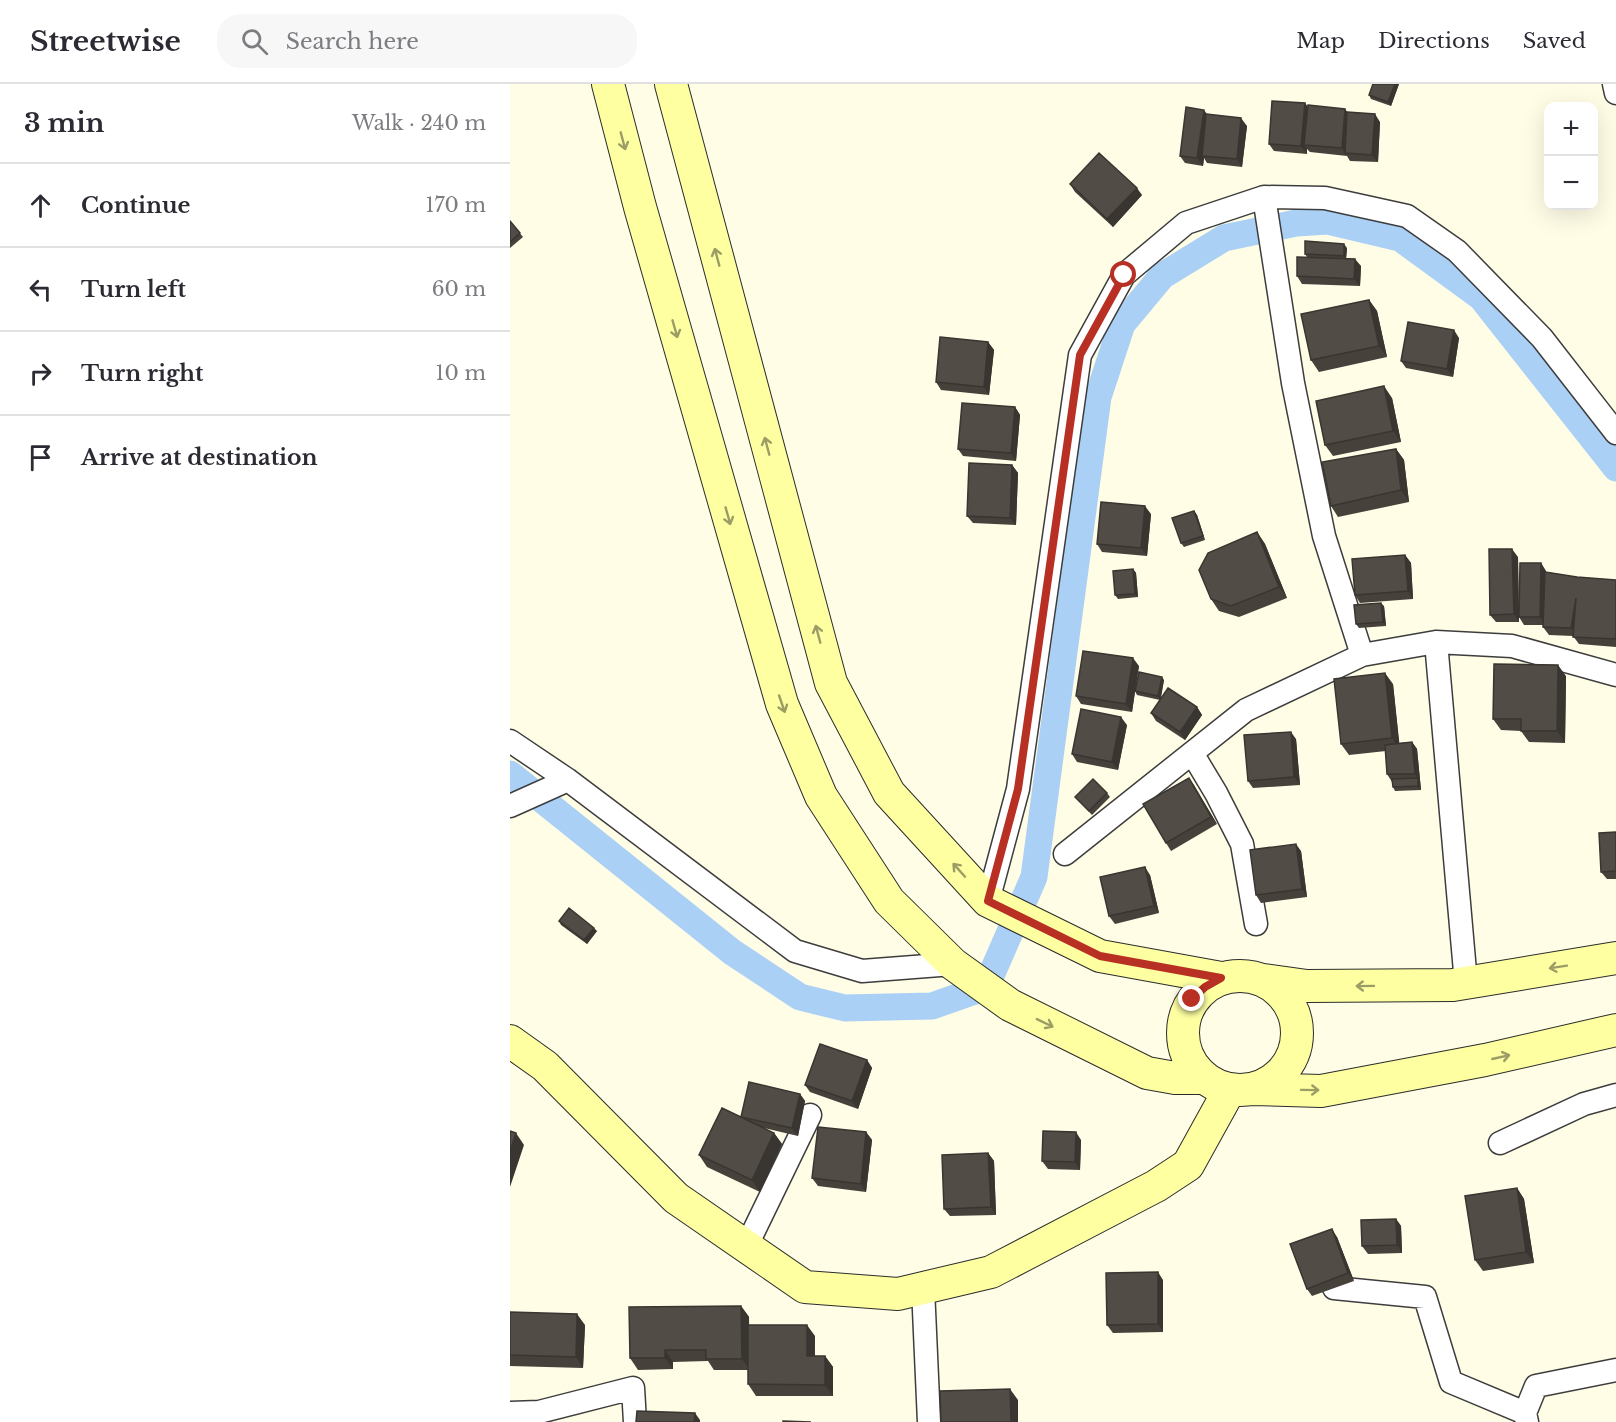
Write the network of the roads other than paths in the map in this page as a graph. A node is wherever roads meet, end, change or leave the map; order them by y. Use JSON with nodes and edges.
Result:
{"nodes":[{"id":1,"x":608,"y":84,"type":"edge"},
{"id":2,"x":671,"y":84,"type":"edge"},
{"id":3,"x":1614,"y":84,"type":"edge"},
{"id":4,"x":1616,"y":93,"type":"edge"},
{"id":5,"x":1267,"y":215,"type":"junction"},
{"id":6,"x":1616,"y":433,"type":"edge"},
{"id":7,"x":1436,"y":642,"type":"junction"},
{"id":8,"x":1362,"y":655,"type":"junction"},
{"id":9,"x":1616,"y":675,"type":"edge"},
{"id":10,"x":510,"y":741,"type":"edge"},
{"id":11,"x":1192,"y":753,"type":"junction"},
{"id":12,"x":568,"y":780,"type":"junction"},
{"id":13,"x":512,"y":806,"type":"edge"},
{"id":14,"x":1065,"y":855,"type":"dead end"},
{"id":15,"x":995,"y":905,"type":"junction"},
{"id":16,"x":1256,"y":924,"type":"dead end"},
{"id":17,"x":1616,"y":958,"type":"edge"},
{"id":18,"x":958,"y":967,"type":"junction"},
{"id":19,"x":1221,"y":978,"type":"junction"},
{"id":20,"x":1264,"y":980,"type":"junction"},
{"id":21,"x":1466,"y":983,"type":"junction"},
{"id":22,"x":1616,"y":1030,"type":"edge"},
{"id":23,"x":510,"y":1041,"type":"edge"},
{"id":24,"x":1228,"y":1086,"type":"junction"},
{"id":25,"x":1616,"y":1095,"type":"edge"},
{"id":26,"x":810,"y":1115,"type":"dead end"},
{"id":27,"x":1500,"y":1143,"type":"dead end"},
{"id":28,"x":746,"y":1247,"type":"junction"},
{"id":29,"x":922,"y":1288,"type":"junction"},
{"id":30,"x":1334,"y":1288,"type":"edge"},
{"id":31,"x":1616,"y":1370,"type":"edge"},
{"id":32,"x":510,"y":1413,"type":"edge"},
{"id":33,"x":1526,"y":1417,"type":"edge"},
{"id":34,"x":635,"y":1422,"type":"edge"},
{"id":35,"x":929,"y":1422,"type":"edge"}],
"edges":[{"from":1,"to":18,"type":"main road","one_way":true},
{"from":15,"to":2,"type":"main road","one_way":true},
{"from":3,"to":4,"type":"street"},
{"from":5,"to":6,"type":"street"},
{"from":5,"to":8,"type":"street"},
{"from":5,"to":15,"type":"street"},
{"from":7,"to":8,"type":"street"},
{"from":7,"to":9,"type":"street"},
{"from":7,"to":21,"type":"street"},
{"from":8,"to":11,"type":"street"},
{"from":10,"to":12,"type":"street"},
{"from":11,"to":14,"type":"street"},
{"from":11,"to":16,"type":"street"},
{"from":12,"to":13,"type":"street"},
{"from":12,"to":18,"type":"street"},
{"from":15,"to":19,"type":"main road"},
{"from":17,"to":21,"type":"main road","one_way":true},
{"from":18,"to":24,"type":"main road","one_way":true},
{"from":19,"to":20,"type":"main road"},
{"from":19,"to":24,"type":"main road"},
{"from":21,"to":20,"type":"main road","one_way":true},
{"from":20,"to":24,"type":"main road"},
{"from":24,"to":22,"type":"main road","one_way":true},
{"from":23,"to":28,"type":"main road"},
{"from":24,"to":29,"type":"main road"},
{"from":25,"to":27,"type":"street"},
{"from":26,"to":28,"type":"street"},
{"from":28,"to":29,"type":"main road"},
{"from":29,"to":35,"type":"street"},
{"from":30,"to":33,"type":"street"},
{"from":31,"to":33,"type":"street"},
{"from":32,"to":34,"type":"street"}]}
